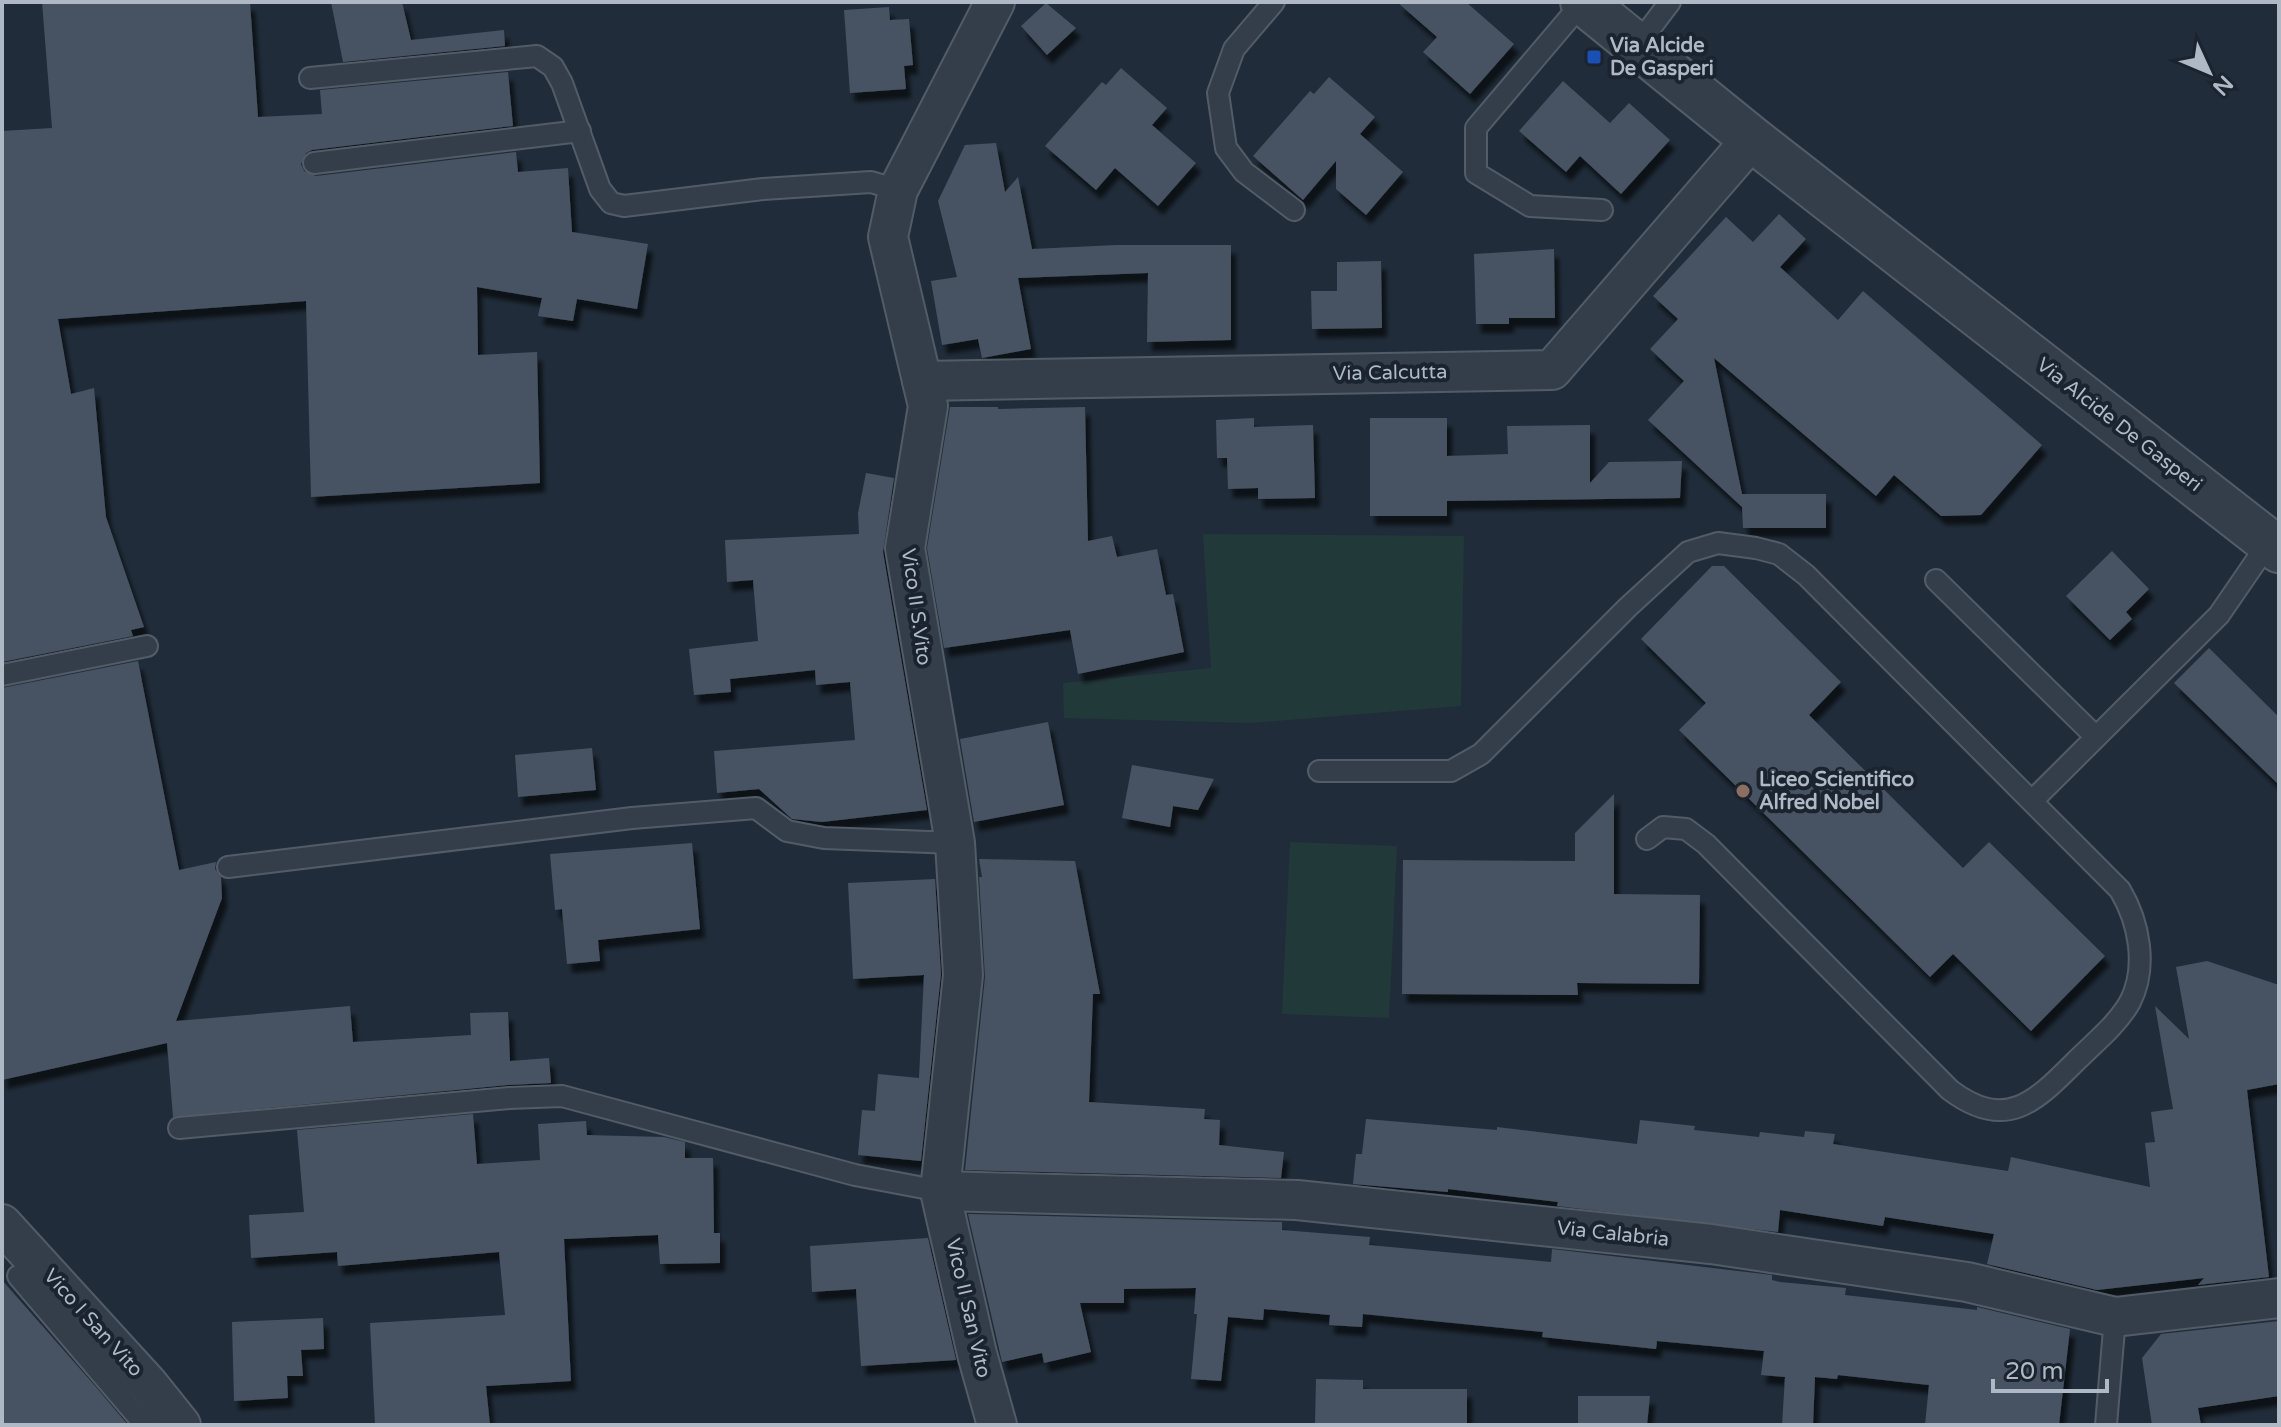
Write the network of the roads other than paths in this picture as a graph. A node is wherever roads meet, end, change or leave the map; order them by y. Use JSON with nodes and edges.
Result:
{"nodes":[{"id":1,"x":995,"y":2,"type":"edge"},
{"id":2,"x":1274,"y":2,"type":"edge"},
{"id":3,"x":1583,"y":2,"type":"edge"},
{"id":4,"x":1670,"y":2,"type":"edge"},
{"id":5,"x":1636,"y":47,"type":"junction"},
{"id":6,"x":310,"y":78,"type":"dead end"},
{"id":7,"x":580,"y":131,"type":"junction"},
{"id":8,"x":1752,"y":139,"type":"junction"},
{"id":9,"x":314,"y":163,"type":"dead end"},
{"id":10,"x":898,"y":190,"type":"junction"},
{"id":11,"x":1294,"y":210,"type":"dead end"},
{"id":12,"x":1602,"y":210,"type":"dead end"},
{"id":13,"x":922,"y":381,"type":"junction"},
{"id":14,"x":2274,"y":546,"type":"edge"},
{"id":15,"x":1936,"y":580,"type":"dead end"},
{"id":16,"x":147,"y":646,"type":"dead end"},
{"id":17,"x":2,"y":675,"type":"edge"},
{"id":18,"x":2096,"y":737,"type":"junction"},
{"id":19,"x":1319,"y":771,"type":"dead end"},
{"id":20,"x":2032,"y":801,"type":"junction"},
{"id":21,"x":1647,"y":839,"type":"dead end"},
{"id":22,"x":955,"y":843,"type":"junction"},
{"id":23,"x":228,"y":867,"type":"dead end"},
{"id":24,"x":179,"y":1128,"type":"dead end"},
{"id":25,"x":940,"y":1191,"type":"junction"},
{"id":26,"x":6,"y":1229,"type":"edge"},
{"id":27,"x":18,"y":1276,"type":"dead end"},
{"id":28,"x":2279,"y":1298,"type":"edge"},
{"id":29,"x":2115,"y":1317,"type":"junction"},
{"id":30,"x":145,"y":1425,"type":"edge"},
{"id":31,"x":181,"y":1425,"type":"edge"},
{"id":32,"x":997,"y":1425,"type":"edge"},
{"id":33,"x":2106,"y":1425,"type":"edge"}],
"edges":[{"from":1,"to":10,"type":"street","name":"Vico II S.Vito"},
{"from":2,"to":11,"type":"lane"},
{"from":3,"to":5,"type":"street","name":"Via Alcide De Gasperi"},
{"from":3,"to":12,"type":"lane"},
{"from":4,"to":5,"type":"lane"},
{"from":5,"to":8,"type":"street","name":"Via Alcide De Gasperi"},
{"from":6,"to":7,"type":"lane"},
{"from":7,"to":9,"type":"lane"},
{"from":7,"to":10,"type":"lane"},
{"from":8,"to":13,"type":"street","name":"Via Calcutta"},
{"from":8,"to":14,"type":"street","name":"Via Alcide De Gasperi"},
{"from":10,"to":13,"type":"street","name":"Vico II S.Vito"},
{"from":13,"to":22,"type":"street","name":"Vico II S.Vito"},
{"from":14,"to":18,"type":"lane"},
{"from":15,"to":18,"type":"lane"},
{"from":16,"to":17,"type":"lane"},
{"from":18,"to":20,"type":"lane"},
{"from":19,"to":20,"type":"lane"},
{"from":20,"to":21,"type":"lane"},
{"from":22,"to":23,"type":"lane"},
{"from":22,"to":25,"type":"street","name":"Vico II S.Vito"},
{"from":24,"to":25,"type":"lane"},
{"from":25,"to":29,"type":"street","name":"Via Calabria"},
{"from":25,"to":32,"type":"street","name":"Vico II San Vito"},
{"from":26,"to":31,"type":"street","name":"Vico I San Vito"},
{"from":27,"to":30,"type":"lane"},
{"from":28,"to":29,"type":"street","name":"Via Calabria"},
{"from":29,"to":33,"type":"lane"}]}
